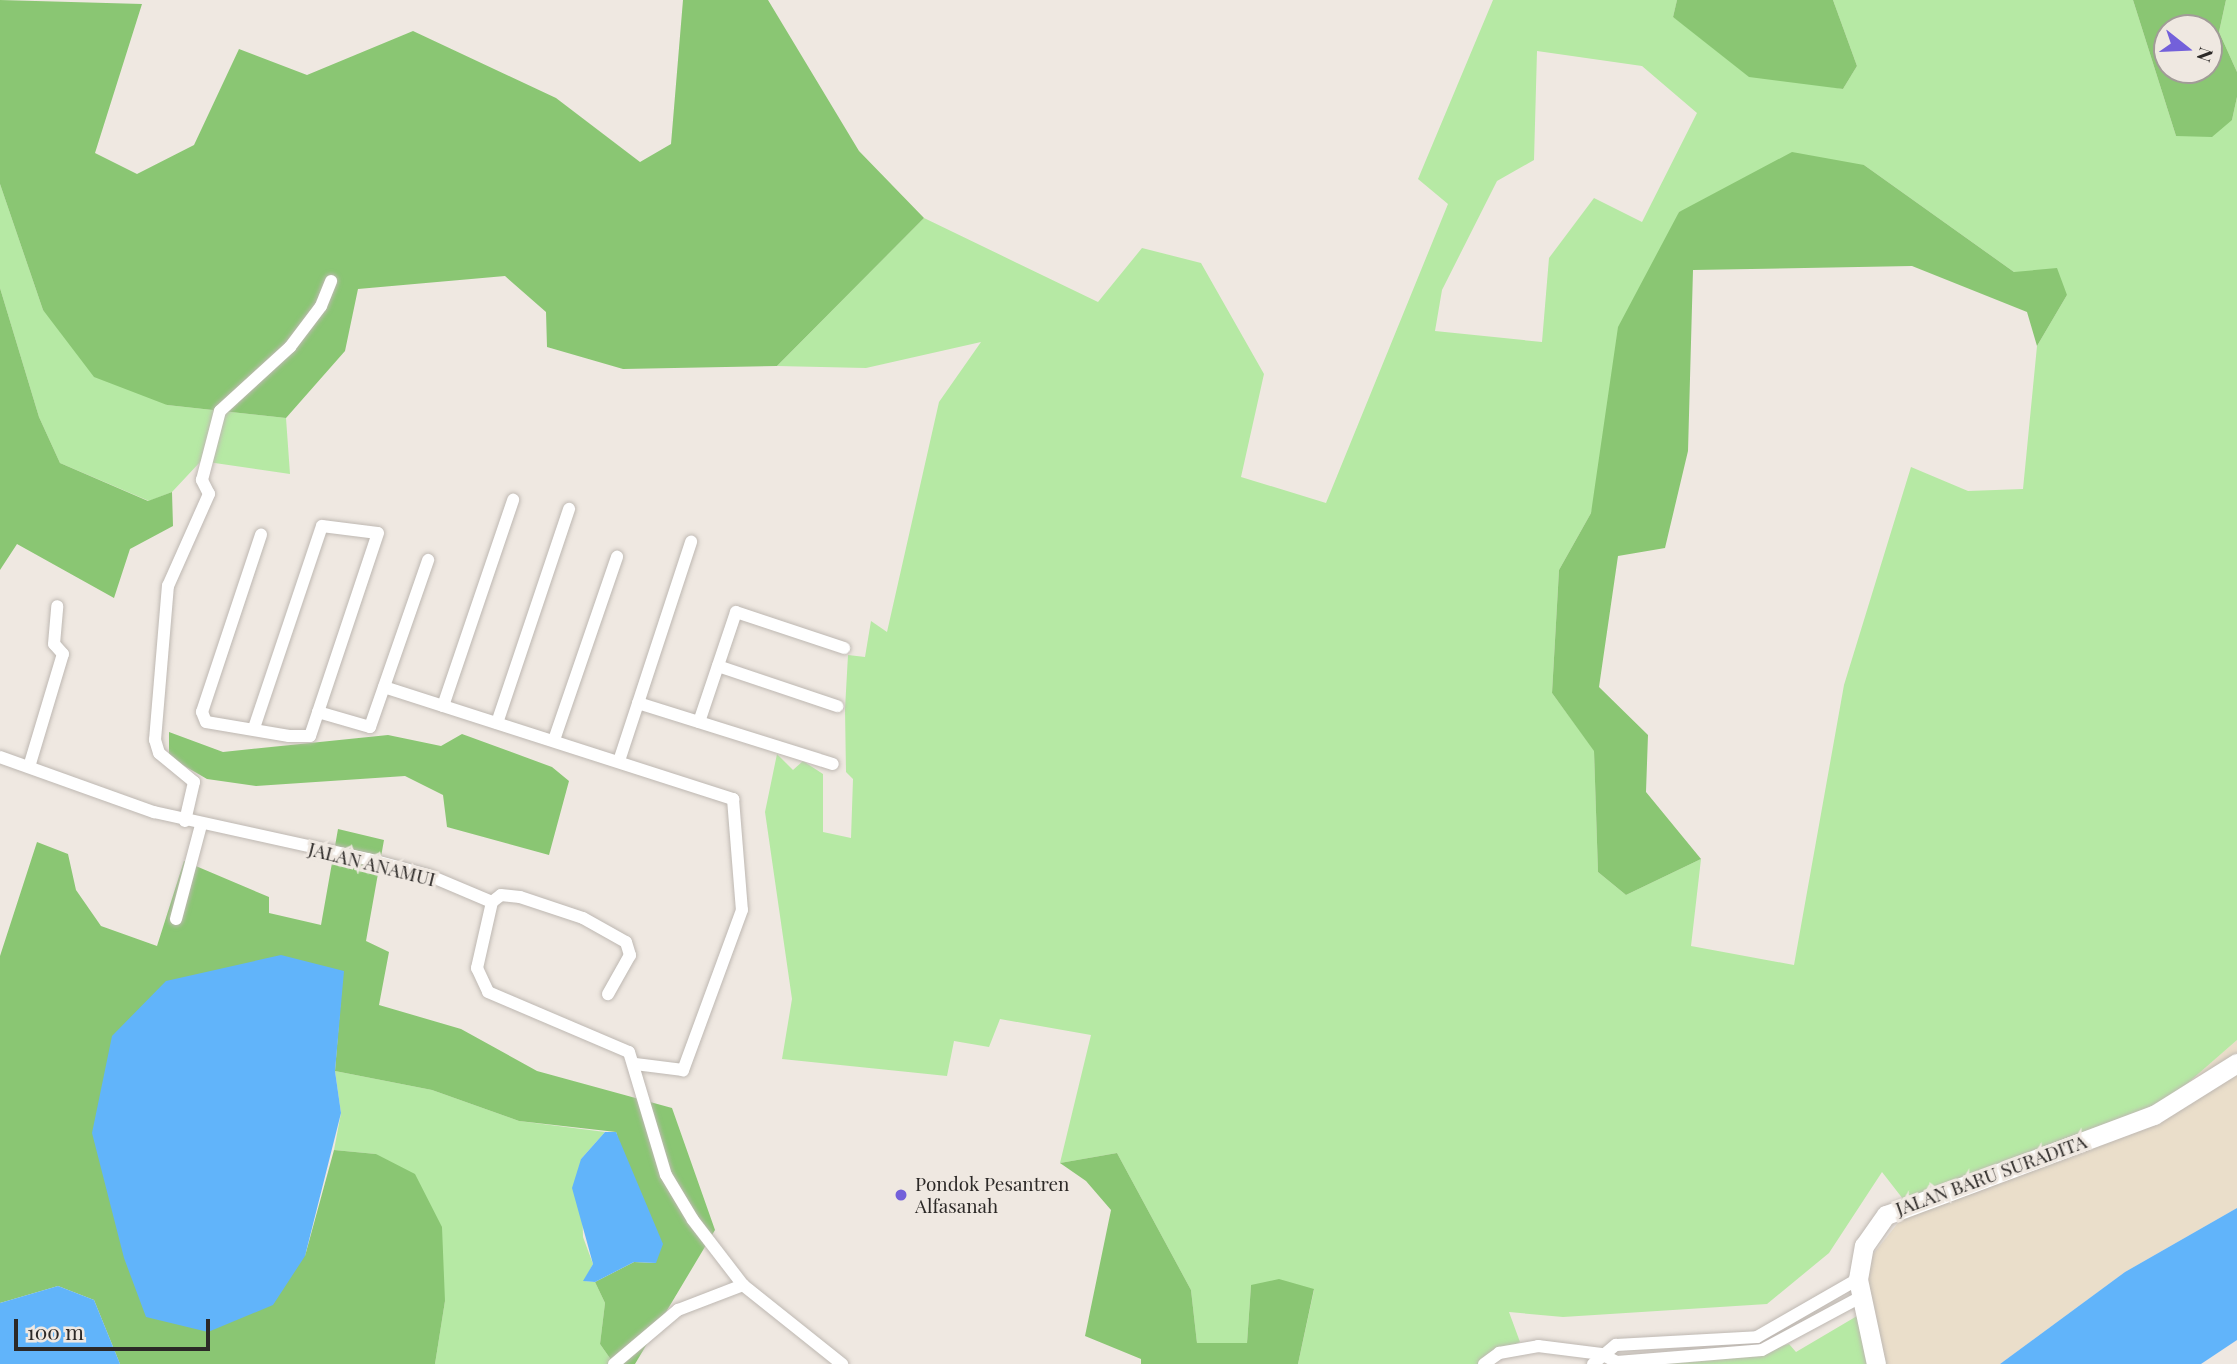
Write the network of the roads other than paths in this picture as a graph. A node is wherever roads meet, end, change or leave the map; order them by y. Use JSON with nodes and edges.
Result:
{"nodes":[{"id":1,"x":331,"y":282,"type":"dead end"},
{"id":2,"x":513,"y":500,"type":"dead end"},
{"id":3,"x":569,"y":509,"type":"dead end"},
{"id":4,"x":261,"y":535,"type":"dead end"},
{"id":5,"x":691,"y":542,"type":"dead end"},
{"id":6,"x":617,"y":557,"type":"dead end"},
{"id":7,"x":428,"y":560,"type":"dead end"},
{"id":8,"x":57,"y":606,"type":"dead end"},
{"id":9,"x":844,"y":648,"type":"dead end"},
{"id":10,"x":718,"y":666,"type":"junction"},
{"id":11,"x":384,"y":687,"type":"junction"},
{"id":12,"x":638,"y":703,"type":"junction"},
{"id":13,"x":443,"y":706,"type":"junction"},
{"id":14,"x":837,"y":706,"type":"dead end"},
{"id":15,"x":318,"y":712,"type":"junction"},
{"id":16,"x":699,"y":722,"type":"junction"},
{"id":17,"x":497,"y":723,"type":"junction"},
{"id":18,"x":254,"y":728,"type":"junction"},
{"id":19,"x":554,"y":740,"type":"junction"},
{"id":20,"x":0,"y":757,"type":"edge"},
{"id":21,"x":619,"y":761,"type":"junction"},
{"id":22,"x":833,"y":764,"type":"dead end"},
{"id":23,"x":29,"y":767,"type":"junction"},
{"id":24,"x":185,"y":821,"type":"junction"},
{"id":25,"x":201,"y":825,"type":"junction"},
{"id":26,"x":492,"y":902,"type":"junction"},
{"id":27,"x":176,"y":919,"type":"dead end"},
{"id":28,"x":608,"y":994,"type":"dead end"},
{"id":29,"x":2237,"y":1063,"type":"edge"},
{"id":30,"x":635,"y":1064,"type":"junction"},
{"id":31,"x":743,"y":1285,"type":"junction"},
{"id":32,"x":1861,"y":1295,"type":"junction"},
{"id":33,"x":1597,"y":1359,"type":"edge"},
{"id":34,"x":614,"y":1364,"type":"edge"},
{"id":35,"x":842,"y":1364,"type":"edge"},
{"id":36,"x":1484,"y":1364,"type":"edge"},
{"id":37,"x":1876,"y":1364,"type":"edge"}],
"edges":[{"from":1,"to":24,"type":"street"},
{"from":2,"to":13,"type":"street"},
{"from":3,"to":17,"type":"street"},
{"from":4,"to":18,"type":"street"},
{"from":5,"to":12,"type":"street"},
{"from":6,"to":19,"type":"street"},
{"from":7,"to":11,"type":"street"},
{"from":8,"to":23,"type":"street"},
{"from":9,"to":10,"type":"street"},
{"from":10,"to":14,"type":"street"},
{"from":10,"to":16,"type":"street"},
{"from":11,"to":13,"type":"street"},
{"from":11,"to":15,"type":"street"},
{"from":12,"to":16,"type":"street"},
{"from":12,"to":21,"type":"street"},
{"from":13,"to":17,"type":"street"},
{"from":15,"to":18,"type":"street"},
{"from":15,"to":18,"type":"street"},
{"from":16,"to":22,"type":"street"},
{"from":17,"to":19,"type":"street"},
{"from":19,"to":21,"type":"street"},
{"from":20,"to":23,"type":"street","name":"JALAN ANAMUI"},
{"from":21,"to":30,"type":"street"},
{"from":23,"to":24,"type":"street","name":"JALAN ANAMUI"},
{"from":24,"to":25,"type":"street","name":"JALAN ANAMUI"},
{"from":25,"to":26,"type":"street","name":"JALAN ANAMUI"},
{"from":25,"to":27,"type":"street"},
{"from":26,"to":28,"type":"street"},
{"from":26,"to":30,"type":"street"},
{"from":29,"to":32,"type":"main road","name":"JALAN BARU SURADITA"},
{"from":30,"to":31,"type":"street"},
{"from":31,"to":34,"type":"street"},
{"from":31,"to":35,"type":"street"},
{"from":32,"to":33,"type":"street"},
{"from":32,"to":37,"type":"main road","name":"JALAN BARU SURADITA"},
{"from":33,"to":36,"type":"street"}]}
